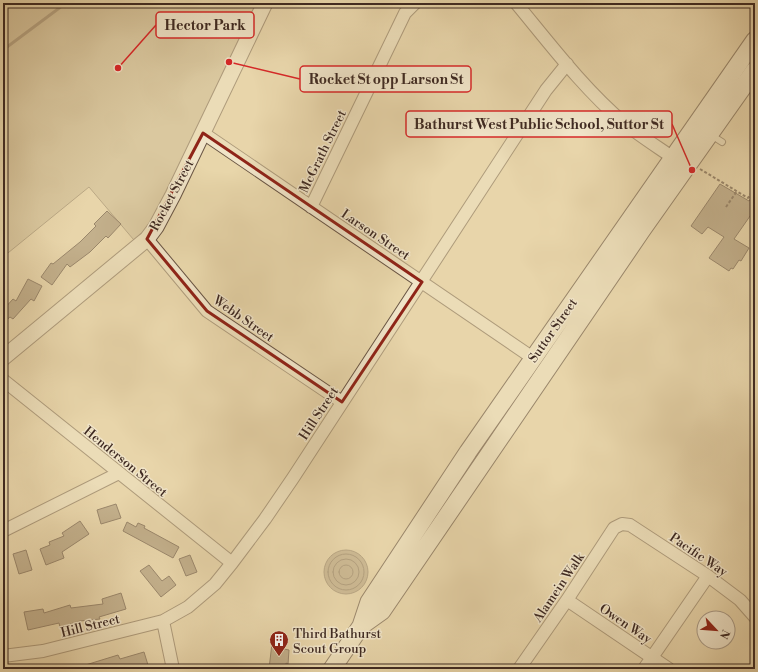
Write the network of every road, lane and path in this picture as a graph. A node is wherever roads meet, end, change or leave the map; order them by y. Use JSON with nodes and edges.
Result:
{"nodes":[{"id":1,"x":264,"y":3,"type":"edge"},
{"id":2,"x":415,"y":3,"type":"edge"},
{"id":3,"x":516,"y":3,"type":"edge"},
{"id":4,"x":755,"y":40,"type":"edge"},
{"id":5,"x":567,"y":64,"type":"junction"},
{"id":6,"x":755,"y":70,"type":"edge"},
{"id":7,"x":203,"y":133,"type":"junction"},
{"id":8,"x":686,"y":164,"type":"junction"},
{"id":9,"x":755,"y":188,"type":"edge"},
{"id":10,"x":737,"y":191,"type":"junction"},
{"id":11,"x":311,"y":206,"type":"junction"},
{"id":12,"x":726,"y":207,"type":"dead end"},
{"id":13,"x":147,"y":238,"type":"junction"},
{"id":14,"x":422,"y":282,"type":"junction"},
{"id":15,"x":3,"y":358,"type":"edge"},
{"id":16,"x":533,"y":358,"type":"junction"},
{"id":17,"x":3,"y":380,"type":"edge"},
{"id":18,"x":342,"y":402,"type":"junction"},
{"id":19,"x":119,"y":473,"type":"junction"},
{"id":20,"x":622,"y":524,"type":"joint"},
{"id":21,"x":3,"y":531,"type":"edge"},
{"id":22,"x":232,"y":563,"type":"junction"},
{"id":23,"x":708,"y":576,"type":"junction"},
{"id":24,"x":567,"y":600,"type":"junction"},
{"id":25,"x":755,"y":617,"type":"edge"},
{"id":26,"x":163,"y":621,"type":"junction"},
{"id":27,"x":361,"y":626,"type":"junction"},
{"id":28,"x":3,"y":656,"type":"edge"},
{"id":29,"x":652,"y":657,"type":"junction"},
{"id":30,"x":173,"y":669,"type":"edge"},
{"id":31,"x":332,"y":669,"type":"edge"},
{"id":32,"x":519,"y":669,"type":"edge"},
{"id":33,"x":644,"y":669,"type":"edge"},
{"id":34,"x":669,"y":669,"type":"edge"}],
"edges":[{"from":1,"to":7,"type":"street","name":"Rocket Street"},
{"from":2,"to":11,"type":"street","name":"McGrath Street"},
{"from":3,"to":5,"type":"street"},
{"from":4,"to":8,"type":"main road","name":"Suttor Street"},
{"from":5,"to":8,"type":"street"},
{"from":5,"to":14,"type":"street","name":"Hill Street"},
{"from":6,"to":8,"type":"main road","name":"Suttor Street"},
{"from":7,"to":11,"type":"street","name":"Larson Street"},
{"from":7,"to":13,"type":"street","name":"Rocket Street"},
{"from":8,"to":10,"type":"path"},
{"from":8,"to":16,"type":"main road","name":"Suttor Street"},
{"from":8,"to":27,"type":"main road","name":"Suttor Street"},
{"from":9,"to":10,"type":"path"},
{"from":10,"to":12,"type":"path"},
{"from":11,"to":14,"type":"street","name":"Larson Street"},
{"from":13,"to":15,"type":"street","name":"Rocket Street"},
{"from":13,"to":18,"type":"street","name":"Webb Street"},
{"from":14,"to":16,"type":"street","name":"Larson Street"},
{"from":14,"to":18,"type":"street","name":"Hill Street"},
{"from":16,"to":27,"type":"main road","name":"Suttor Street"},
{"from":17,"to":19,"type":"street","name":"Henderson Street"},
{"from":18,"to":22,"type":"street","name":"Hill Street"},
{"from":19,"to":21,"type":"street"},
{"from":19,"to":22,"type":"street","name":"Henderson Street"},
{"from":20,"to":23,"type":"street","name":"Pacific Way"},
{"from":20,"to":24,"type":"street","name":"Alamein Walk"},
{"from":22,"to":26,"type":"street","name":"Hill Street"},
{"from":23,"to":25,"type":"street","name":"Pacific Way"},
{"from":23,"to":29,"type":"street"},
{"from":24,"to":29,"type":"street","name":"Owen Way"},
{"from":24,"to":32,"type":"street","name":"Alamein Walk"},
{"from":26,"to":28,"type":"street","name":"Hill Street"},
{"from":26,"to":30,"type":"street"},
{"from":27,"to":31,"type":"main road","name":"Suttor Street"},
{"from":29,"to":33,"type":"street"},
{"from":29,"to":34,"type":"street","name":"Owen Way"}]}
